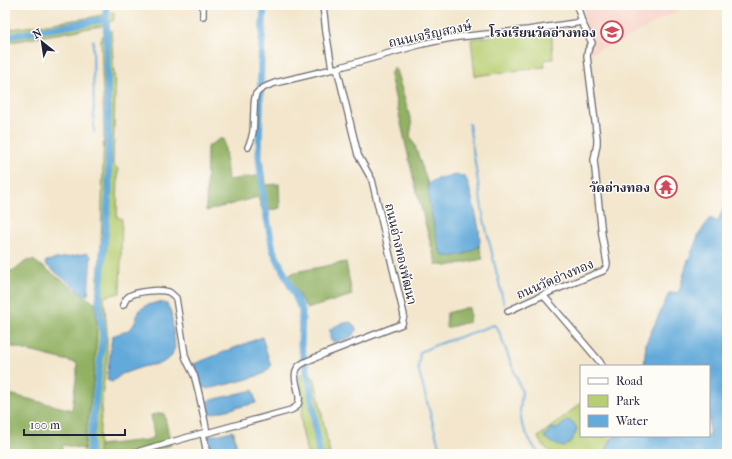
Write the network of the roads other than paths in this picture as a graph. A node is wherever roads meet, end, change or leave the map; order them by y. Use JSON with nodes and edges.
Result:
{"nodes":[{"id":1,"x":203,"y":5,"type":"edge"},
{"id":2,"x":323,"y":5,"type":"edge"},
{"id":3,"x":577,"y":5,"type":"edge"},
{"id":4,"x":203,"y":16,"type":"dead end"},
{"id":5,"x":582,"y":22,"type":"junction"},
{"id":6,"x":334,"y":68,"type":"junction"},
{"id":7,"x":248,"y":147,"type":"dead end"},
{"id":8,"x":543,"y":295,"type":"junction"},
{"id":9,"x":124,"y":305,"type":"dead end"},
{"id":10,"x":508,"y":311,"type":"dead end"},
{"id":11,"x":602,"y":365,"type":"edge"},
{"id":12,"x":205,"y":433,"type":"junction"},
{"id":13,"x":130,"y":454,"type":"edge"},
{"id":14,"x":207,"y":454,"type":"edge"}],
"edges":[{"from":1,"to":4,"type":"street"},
{"from":2,"to":6,"type":"street"},
{"from":3,"to":5,"type":"street","name":"ถนนวัดอ่างทอง"},
{"from":5,"to":6,"type":"street","name":"ถนนเจริญสวงษ์"},
{"from":5,"to":8,"type":"street","name":"ถนนวัดอ่างทอง"},
{"from":6,"to":7,"type":"street","name":"ถนนเจริญสวงษ์"},
{"from":6,"to":12,"type":"street","name":"ถนนอ่างทองพัฒนา"},
{"from":8,"to":10,"type":"street","name":"ถนนวัดอ่างทอง"},
{"from":8,"to":11,"type":"street"},
{"from":9,"to":12,"type":"street"},
{"from":12,"to":13,"type":"street","name":"ถนนอ่างทองพัฒนา"},
{"from":12,"to":14,"type":"street"}]}
